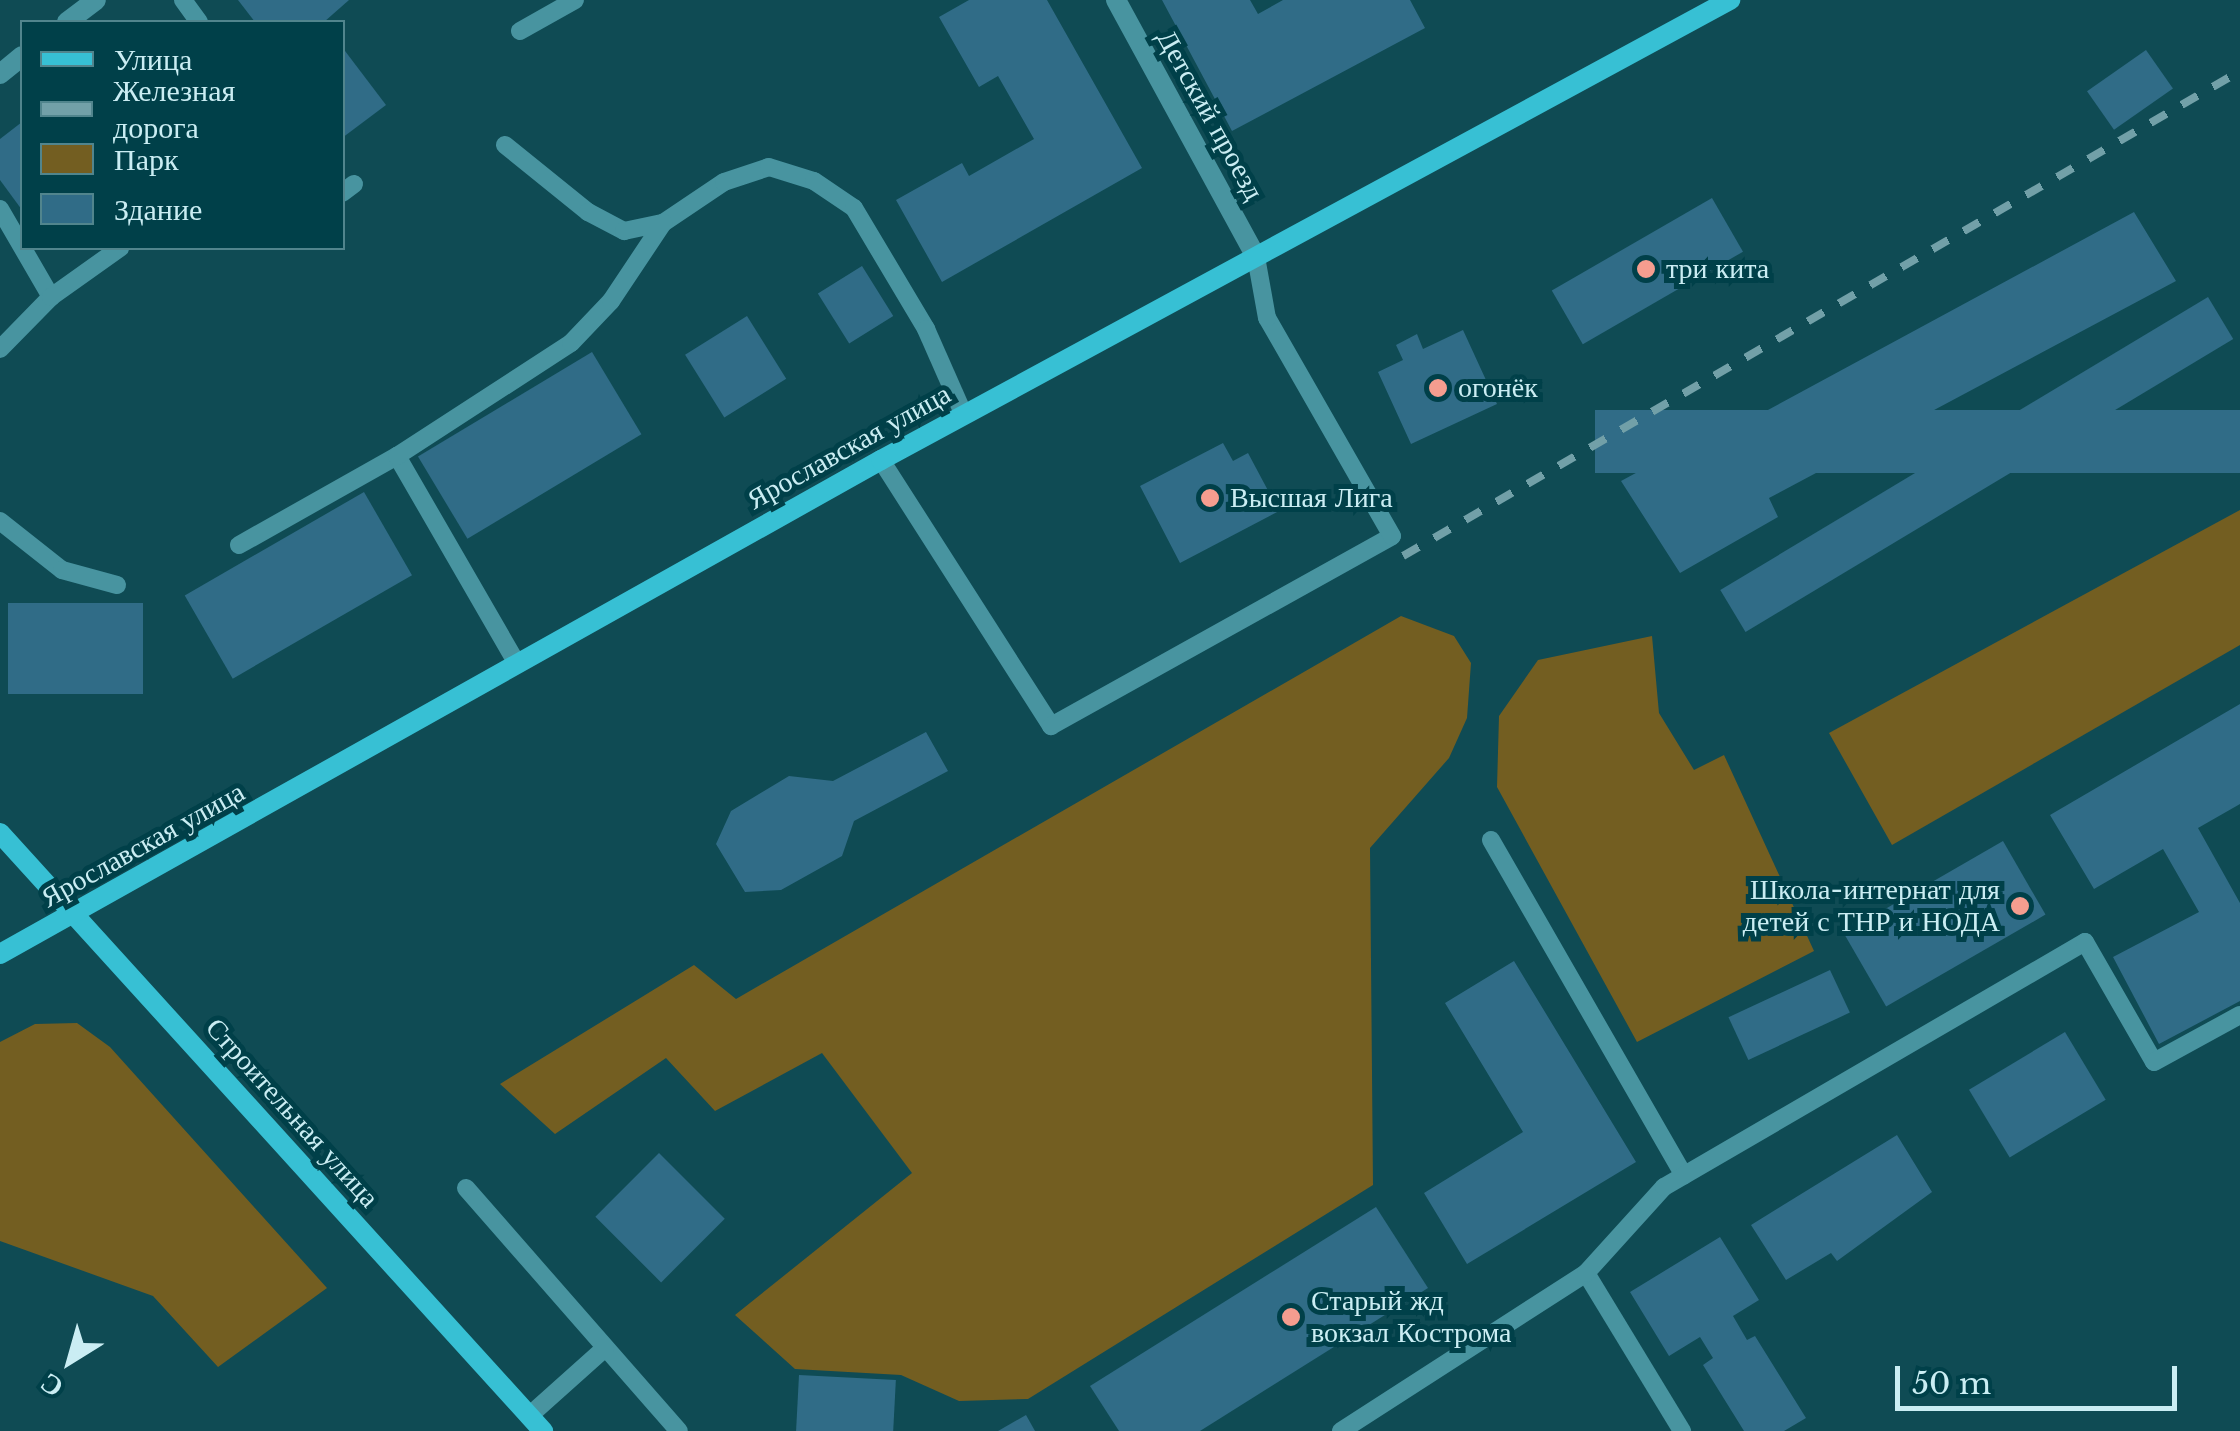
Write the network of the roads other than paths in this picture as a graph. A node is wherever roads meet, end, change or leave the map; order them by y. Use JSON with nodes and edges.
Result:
{"nodes":[{"id":1,"x":96,"y":0,"type":"edge"},
{"id":2,"x":576,"y":0,"type":"edge"},
{"id":3,"x":1116,"y":0,"type":"edge"},
{"id":4,"x":1730,"y":0,"type":"edge"},
{"id":5,"x":1704,"y":6,"type":"edge"},
{"id":6,"x":69,"y":20,"type":"edge"},
{"id":7,"x":520,"y":31,"type":"dead end"},
{"id":8,"x":20,"y":58,"type":"edge"},
{"id":9,"x":0,"y":74,"type":"edge"},
{"id":10,"x":505,"y":145,"type":"dead end"},
{"id":11,"x":0,"y":209,"type":"edge"},
{"id":12,"x":663,"y":222,"type":"junction"},
{"id":13,"x":20,"y":244,"type":"edge"},
{"id":14,"x":24,"y":250,"type":"edge"},
{"id":15,"x":117,"y":250,"type":"edge"},
{"id":16,"x":1256,"y":258,"type":"junction"},
{"id":17,"x":51,"y":297,"type":"junction"},
{"id":18,"x":0,"y":349,"type":"edge"},
{"id":19,"x":964,"y":415,"type":"junction"},
{"id":20,"x":397,"y":456,"type":"junction"},
{"id":21,"x":881,"y":460,"type":"junction"},
{"id":22,"x":0,"y":522,"type":"edge"},
{"id":23,"x":239,"y":545,"type":"dead end"},
{"id":24,"x":117,"y":585,"type":"dead end"},
{"id":25,"x":516,"y":662,"type":"junction"},
{"id":26,"x":0,"y":833,"type":"edge"},
{"id":27,"x":1491,"y":840,"type":"dead end"},
{"id":28,"x":75,"y":914,"type":"junction"},
{"id":29,"x":0,"y":954,"type":"edge"},
{"id":30,"x":2240,"y":1015,"type":"edge"},
{"id":31,"x":1684,"y":1175,"type":"junction"},
{"id":32,"x":466,"y":1188,"type":"dead end"},
{"id":33,"x":1586,"y":1272,"type":"junction"},
{"id":34,"x":605,"y":1348,"type":"junction"},
{"id":35,"x":536,"y":1424,"type":"edge"},
{"id":36,"x":678,"y":1431,"type":"edge"},
{"id":37,"x":1341,"y":1431,"type":"edge"},
{"id":38,"x":1682,"y":1431,"type":"edge"}],
"edges":[{"from":1,"to":6,"type":"street"},
{"from":2,"to":7,"type":"lane"},
{"from":3,"to":16,"type":"street","name":"Детский проезд"},
{"from":4,"to":5,"type":"main road","name":"Ярославская улица"},
{"from":5,"to":16,"type":"main road","name":"Ярославская улица"},
{"from":8,"to":9,"type":"street"},
{"from":10,"to":12,"type":"lane"},
{"from":11,"to":13,"type":"lane"},
{"from":12,"to":19,"type":"lane"},
{"from":12,"to":20,"type":"lane"},
{"from":14,"to":17,"type":"lane"},
{"from":15,"to":17,"type":"lane"},
{"from":16,"to":19,"type":"main road","name":"Ярославская улица"},
{"from":16,"to":21,"type":"lane"},
{"from":17,"to":18,"type":"lane"},
{"from":19,"to":21,"type":"main road","name":"Ярославская улица"},
{"from":20,"to":23,"type":"lane"},
{"from":20,"to":25,"type":"lane"},
{"from":21,"to":25,"type":"main road","name":"Ярославская улица"},
{"from":22,"to":24,"type":"lane"},
{"from":25,"to":28,"type":"main road","name":"Ярославская улица"},
{"from":26,"to":28,"type":"main road","name":"Строительная улица"},
{"from":27,"to":31,"type":"lane"},
{"from":28,"to":29,"type":"main road","name":"Ярославская улица"},
{"from":28,"to":35,"type":"main road","name":"Строительная улица"},
{"from":30,"to":31,"type":"lane"},
{"from":31,"to":33,"type":"lane"},
{"from":32,"to":34,"type":"lane"},
{"from":33,"to":37,"type":"lane"},
{"from":33,"to":38,"type":"lane"},
{"from":34,"to":35,"type":"lane"},
{"from":34,"to":36,"type":"lane"}]}
